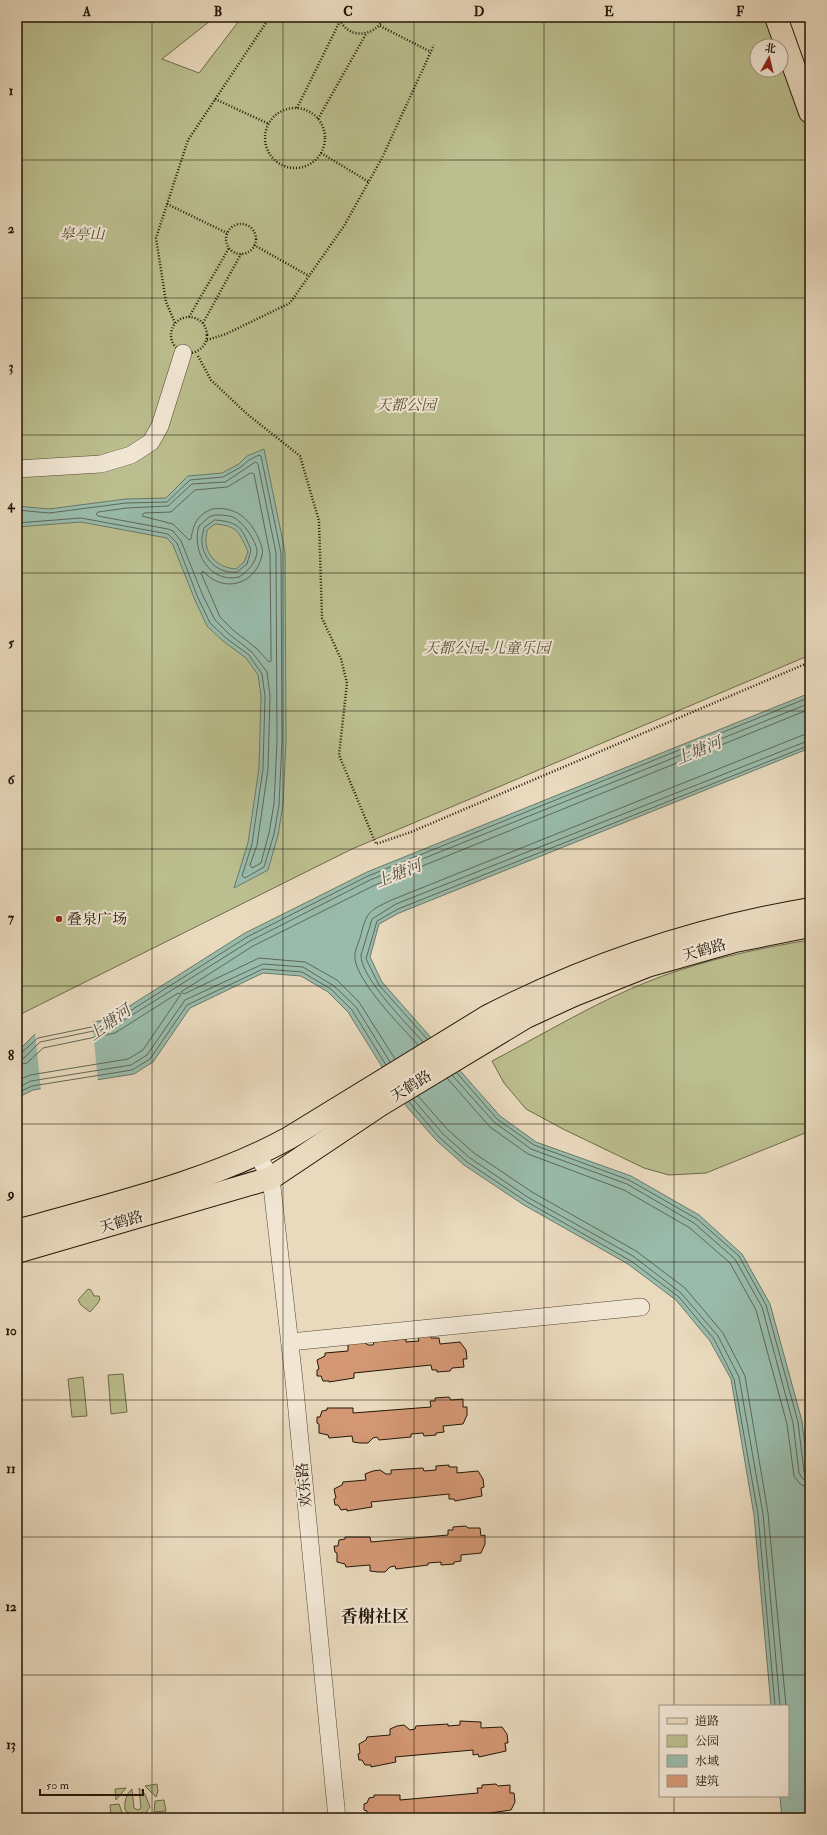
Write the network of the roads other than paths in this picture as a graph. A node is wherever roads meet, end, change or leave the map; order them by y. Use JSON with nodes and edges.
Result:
{"nodes":[{"id":1,"x":776,"y":17,"type":"edge"},
{"id":2,"x":810,"y":112,"type":"edge"},
{"id":3,"x":189,"y":353,"type":"road end"},
{"id":4,"x":17,"y":469,"type":"edge"},
{"id":5,"x":810,"y":909,"type":"edge"},
{"id":6,"x":810,"y":926,"type":"edge"},
{"id":7,"x":374,"y":1098,"type":"junction"},
{"id":8,"x":258,"y":1156,"type":"junction"},
{"id":9,"x":271,"y":1178,"type":"junction"},
{"id":10,"x":17,"y":1231,"type":"edge"},
{"id":11,"x":17,"y":1252,"type":"edge"},
{"id":12,"x":641,"y":1307,"type":"dead end"},
{"id":13,"x":290,"y":1342,"type":"junction"},
{"id":14,"x":337,"y":1818,"type":"edge"}],
"edges":[{"from":1,"to":2,"type":"main road"},
{"from":3,"to":4,"type":"street"},
{"from":5,"to":7,"type":"main road","name":"天鹤路"},
{"from":6,"to":7,"type":"main road","name":"天鹤路"},
{"from":7,"to":8,"type":"main road","name":"天鹤路"},
{"from":7,"to":9,"type":"main road","name":"天鹤路"},
{"from":8,"to":9,"type":"street","name":"欢东路"},
{"from":8,"to":10,"type":"main road","name":"天鹤路"},
{"from":9,"to":11,"type":"main road","name":"天鹤路"},
{"from":9,"to":13,"type":"street","name":"欢东路"},
{"from":12,"to":13,"type":"street"},
{"from":13,"to":14,"type":"street","name":"欢东路"}]}
